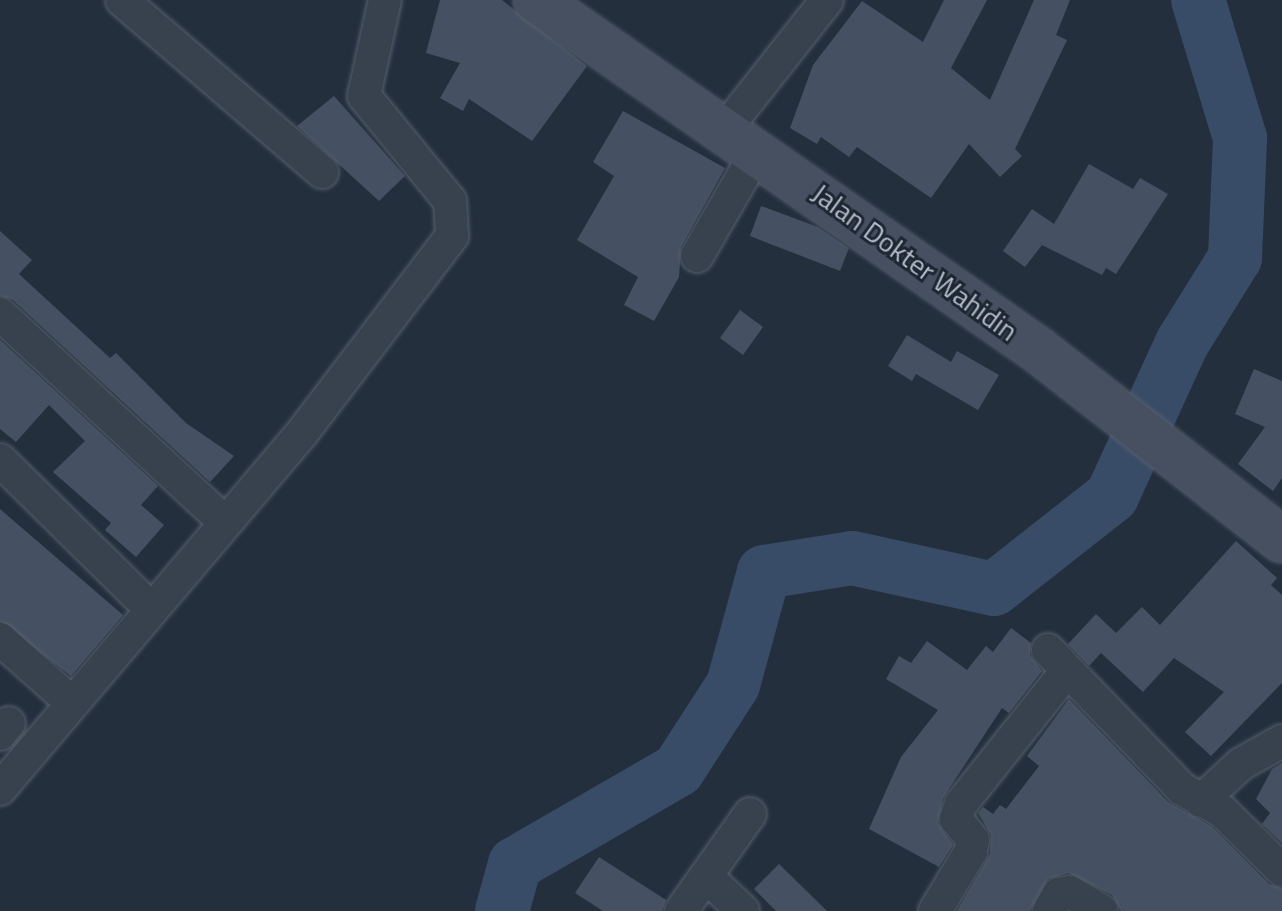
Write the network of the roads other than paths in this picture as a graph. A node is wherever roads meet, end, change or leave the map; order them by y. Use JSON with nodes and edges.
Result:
{"nodes":[{"id":1,"x":385,"y":0,"type":"edge"},
{"id":2,"x":536,"y":0,"type":"edge"},
{"id":3,"x":827,"y":0,"type":"edge"},
{"id":4,"x":142,"y":6,"type":"edge"},
{"id":5,"x":742,"y":139,"type":"junction"},
{"id":6,"x":322,"y":172,"type":"dead end"},
{"id":7,"x":697,"y":256,"type":"dead end"},
{"id":8,"x":0,"y":314,"type":"edge"},
{"id":9,"x":255,"y":457,"type":"dead end"},
{"id":10,"x":0,"y":460,"type":"edge"},
{"id":11,"x":215,"y":513,"type":"junction"},
{"id":12,"x":1282,"y":540,"type":"edge"},
{"id":13,"x":145,"y":603,"type":"junction"},
{"id":14,"x":0,"y":639,"type":"edge"},
{"id":15,"x":1282,"y":741,"type":"edge"},
{"id":16,"x":0,"y":789,"type":"edge"},
{"id":17,"x":1201,"y":801,"type":"junction"},
{"id":18,"x":750,"y":814,"type":"dead end"},
{"id":19,"x":1282,"y":870,"type":"edge"},
{"id":20,"x":706,"y":876,"type":"junction"},
{"id":21,"x":681,"y":911,"type":"edge"},
{"id":22,"x":743,"y":911,"type":"edge"},
{"id":23,"x":935,"y":911,"type":"edge"},
{"id":24,"x":1049,"y":911,"type":"edge"},
{"id":25,"x":1102,"y":911,"type":"edge"}],
"edges":[{"from":1,"to":16,"type":"street"},
{"from":2,"to":5,"type":"main road","name":"Jalan Dokter Wahidin"},
{"from":3,"to":5,"type":"street"},
{"from":4,"to":6,"type":"street"},
{"from":5,"to":7,"type":"street"},
{"from":5,"to":12,"type":"main road","name":"Jalan Dokter Wahidin"},
{"from":8,"to":11,"type":"street"},
{"from":9,"to":11,"type":"street"},
{"from":10,"to":13,"type":"street"},
{"from":11,"to":13,"type":"street"},
{"from":13,"to":14,"type":"street"},
{"from":15,"to":17,"type":"street"},
{"from":17,"to":19,"type":"street"},
{"from":17,"to":23,"type":"street"},
{"from":18,"to":20,"type":"street"},
{"from":20,"to":21,"type":"street"},
{"from":20,"to":22,"type":"street"},
{"from":24,"to":25,"type":"street"}]}
